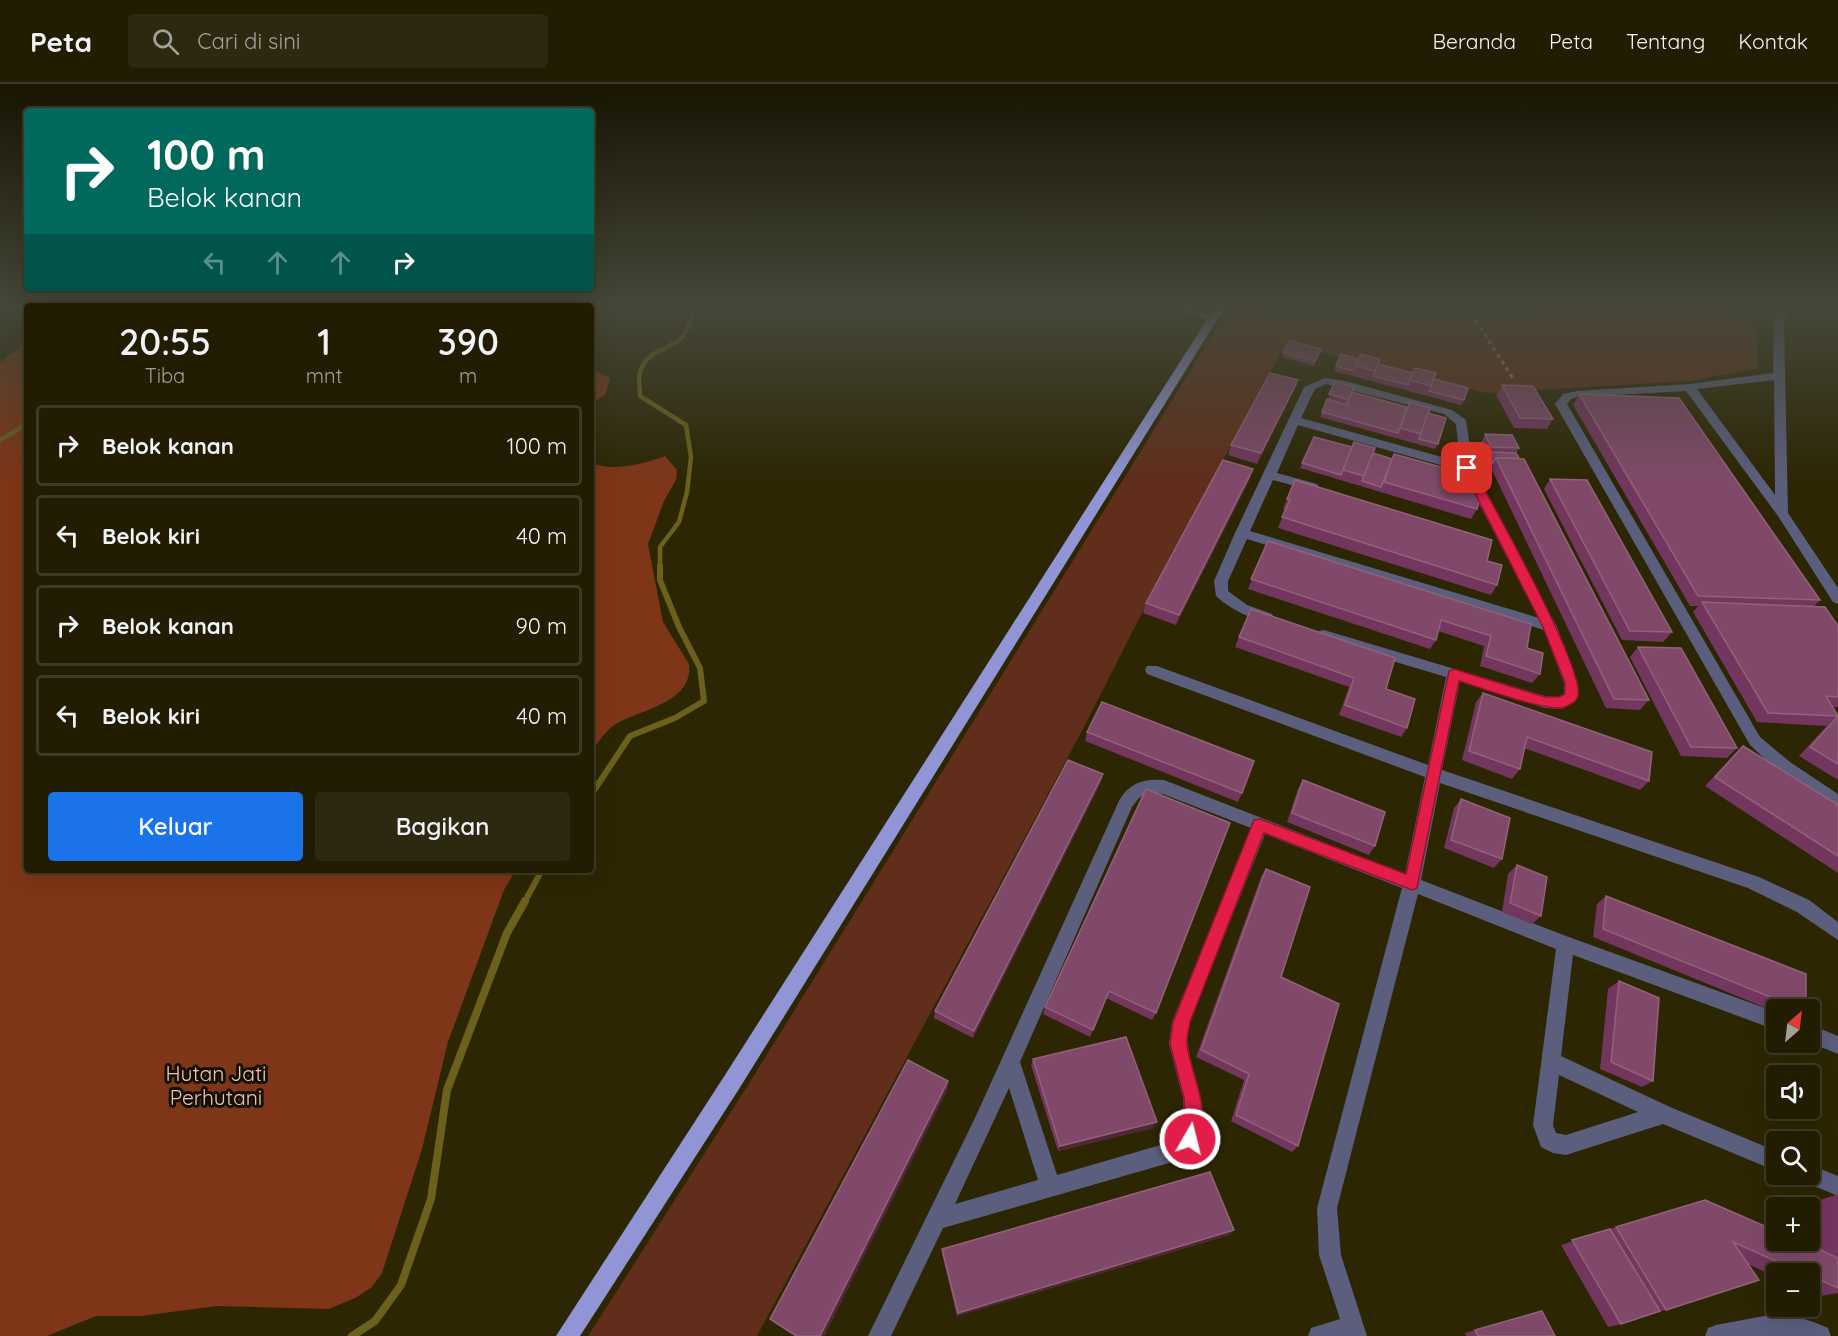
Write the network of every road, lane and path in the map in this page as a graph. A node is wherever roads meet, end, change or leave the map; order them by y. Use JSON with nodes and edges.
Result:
{"nodes":[{"id":1,"x":1183,"y":365,"type":"edge"},
{"id":2,"x":1505,"y":365,"type":"edge"},
{"id":3,"x":1779,"y":365,"type":"edge"},
{"id":4,"x":1779,"y":376,"type":"junction"},
{"id":5,"x":1514,"y":380,"type":"dead end"},
{"id":6,"x":1689,"y":387,"type":"junction"},
{"id":7,"x":1294,"y":420,"type":"junction"},
{"id":8,"x":1467,"y":468,"type":"junction"},
{"id":9,"x":1270,"y":475,"type":"junction"},
{"id":10,"x":1326,"y":491,"type":"edge"},
{"id":11,"x":1782,"y":513,"type":"junction"},
{"id":12,"x":1241,"y":533,"type":"junction"},
{"id":13,"x":1485,"y":538,"type":"edge"},
{"id":14,"x":1508,"y":545,"type":"junction"},
{"id":15,"x":1838,"y":599,"type":"edge"},
{"id":16,"x":1285,"y":623,"type":"edge"},
{"id":17,"x":1550,"y":627,"type":"junction"},
{"id":18,"x":1307,"y":630,"type":"edge"},
{"id":19,"x":1152,"y":670,"type":"dead end"},
{"id":20,"x":1454,"y":675,"type":"junction"},
{"id":21,"x":1434,"y":774,"type":"junction"},
{"id":22,"x":1838,"y":802,"type":"edge"},
{"id":23,"x":1260,"y":825,"type":"junction"},
{"id":24,"x":1412,"y":883,"type":"junction"},
{"id":25,"x":1838,"y":932,"type":"edge"},
{"id":26,"x":1564,"y":944,"type":"junction"},
{"id":27,"x":1766,"y":1017,"type":"edge"},
{"id":28,"x":1820,"y":1038,"type":"edge"},
{"id":29,"x":1838,"y":1045,"type":"edge"},
{"id":30,"x":1010,"y":1062,"type":"junction"},
{"id":31,"x":1552,"y":1062,"type":"junction"},
{"id":32,"x":1663,"y":1114,"type":"junction"},
{"id":33,"x":1766,"y":1157,"type":"edge"},
{"id":34,"x":1820,"y":1179,"type":"edge"},
{"id":35,"x":1050,"y":1186,"type":"junction"},
{"id":36,"x":1838,"y":1186,"type":"edge"},
{"id":37,"x":937,"y":1219,"type":"junction"},
{"id":38,"x":1354,"y":1331,"type":"edge"},
{"id":39,"x":567,"y":1336,"type":"edge"},
{"id":40,"x":879,"y":1336,"type":"edge"},
{"id":41,"x":1319,"y":1336,"type":"edge"},
{"id":42,"x":1716,"y":1336,"type":"edge"},
{"id":43,"x":1820,"y":1336,"type":"edge"}],
"edges":[{"from":1,"to":39,"type":"main road"},
{"from":2,"to":5,"type":"path"},
{"from":3,"to":4,"type":"street"},
{"from":4,"to":6,"type":"street"},
{"from":4,"to":11,"type":"street"},
{"from":6,"to":11,"type":"street"},
{"from":6,"to":22,"type":"street"},
{"from":7,"to":8,"type":"street"},
{"from":7,"to":8,"type":"street"},
{"from":7,"to":9,"type":"street"},
{"from":8,"to":14,"type":"street"},
{"from":9,"to":10,"type":"street"},
{"from":9,"to":12,"type":"street"},
{"from":11,"to":15,"type":"street"},
{"from":12,"to":16,"type":"street"},
{"from":12,"to":17,"type":"street"},
{"from":13,"to":14,"type":"street"},
{"from":14,"to":17,"type":"street"},
{"from":17,"to":20,"type":"street"},
{"from":18,"to":20,"type":"street"},
{"from":19,"to":21,"type":"street"},
{"from":20,"to":21,"type":"street"},
{"from":21,"to":24,"type":"street"},
{"from":21,"to":25,"type":"street"},
{"from":23,"to":24,"type":"street"},
{"from":23,"to":30,"type":"street"},
{"from":23,"to":35,"type":"street"},
{"from":24,"to":26,"type":"street"},
{"from":24,"to":38,"type":"street"},
{"from":26,"to":27,"type":"street"},
{"from":26,"to":31,"type":"street"},
{"from":28,"to":29,"type":"street"},
{"from":30,"to":35,"type":"street"},
{"from":30,"to":37,"type":"street"},
{"from":31,"to":32,"type":"street"},
{"from":31,"to":32,"type":"street"},
{"from":32,"to":33,"type":"street"},
{"from":34,"to":36,"type":"street"},
{"from":35,"to":37,"type":"street"},
{"from":37,"to":40,"type":"street"},
{"from":38,"to":41,"type":"street"},
{"from":42,"to":43,"type":"street"}]}
